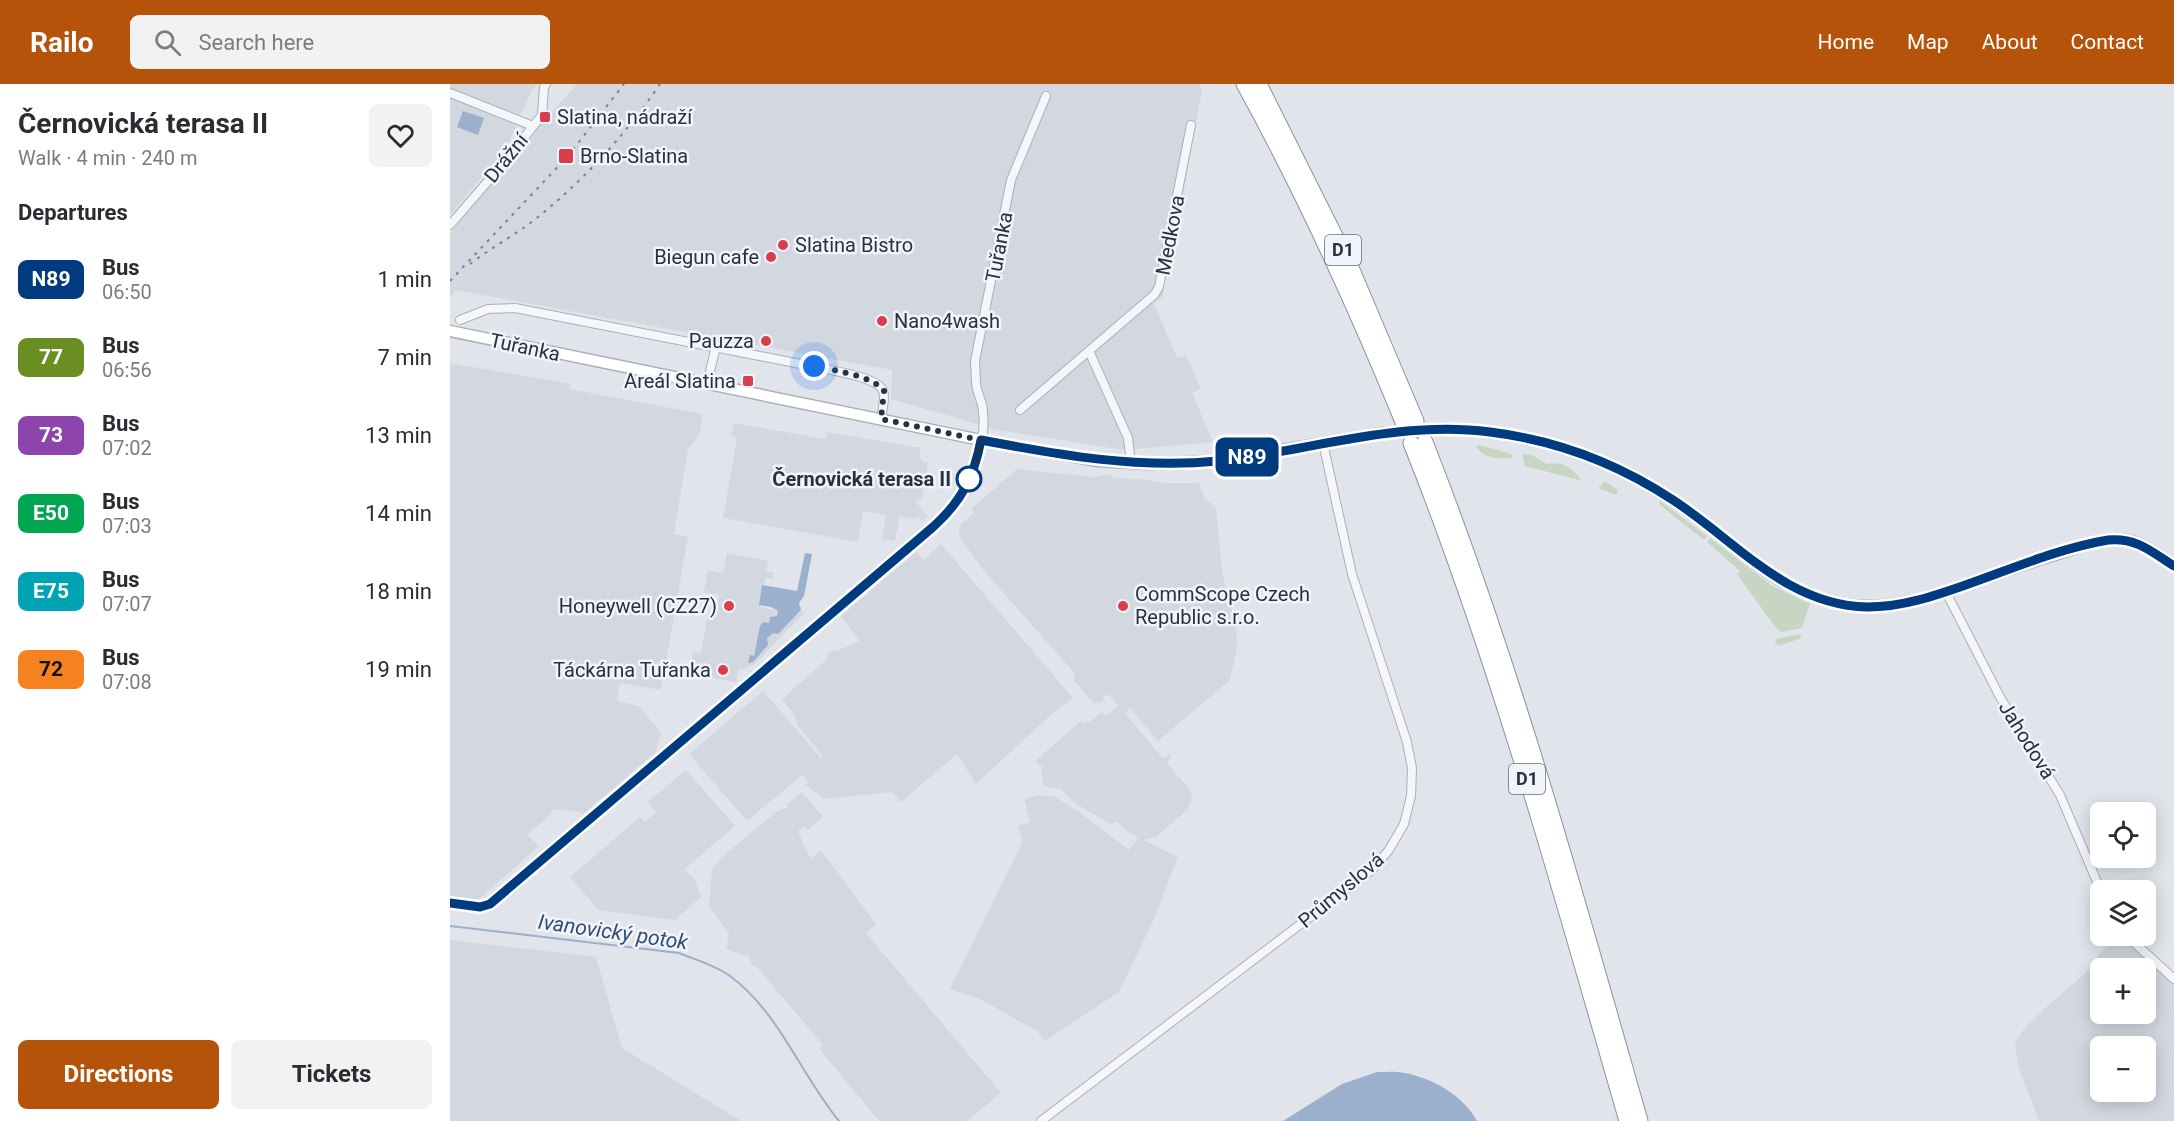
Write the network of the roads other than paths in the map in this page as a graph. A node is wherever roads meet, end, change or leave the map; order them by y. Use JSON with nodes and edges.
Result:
{"nodes":[{"id":1,"x":546,"y":84,"type":"edge"},
{"id":2,"x":1245,"y":84,"type":"edge"},
{"id":3,"x":1259,"y":84,"type":"edge"},
{"id":4,"x":450,"y":93,"type":"edge"},
{"id":5,"x":1046,"y":96,"type":"dead end"},
{"id":6,"x":1191,"y":125,"type":"dead end"},
{"id":7,"x":533,"y":126,"type":"junction"},
{"id":8,"x":450,"y":225,"type":"edge"},
{"id":9,"x":460,"y":320,"type":"dead end"},
{"id":10,"x":450,"y":331,"type":"edge"},
{"id":11,"x":716,"y":346,"type":"junction"},
{"id":12,"x":1089,"y":351,"type":"junction"},
{"id":13,"x":707,"y":384,"type":"junction"},
{"id":14,"x":1020,"y":410,"type":"dead end"},
{"id":15,"x":881,"y":419,"type":"junction"},
{"id":16,"x":981,"y":440,"type":"junction"},
{"id":17,"x":1323,"y":443,"type":"junction"},
{"id":18,"x":1131,"y":463,"type":"junction"},
{"id":19,"x":2174,"y":566,"type":"edge"},
{"id":20,"x":1946,"y":592,"type":"junction"},
{"id":21,"x":2096,"y":880,"type":"edge"},
{"id":22,"x":450,"y":903,"type":"edge"},
{"id":23,"x":2138,"y":946,"type":"edge"},
{"id":24,"x":2174,"y":980,"type":"edge"},
{"id":25,"x":1041,"y":1121,"type":"edge"},
{"id":26,"x":1627,"y":1121,"type":"edge"},
{"id":27,"x":1640,"y":1121,"type":"edge"}],
"edges":[{"from":1,"to":7,"type":"street","name":"Drážní"},
{"from":2,"to":3,"type":"highway","number":"D1"},
{"from":4,"to":7,"type":"street"},
{"from":5,"to":16,"type":"street","name":"Tuřanka"},
{"from":6,"to":12,"type":"street","name":"Medkova"},
{"from":7,"to":8,"type":"street","name":"Drážní"},
{"from":9,"to":11,"type":"street","name":"Tuřanka"},
{"from":10,"to":13,"type":"street","name":"Tuřanka"},
{"from":11,"to":13,"type":"street"},
{"from":11,"to":15,"type":"street","name":"Tuřanka"},
{"from":12,"to":14,"type":"street","name":"Medkova"},
{"from":12,"to":18,"type":"street"},
{"from":13,"to":15,"type":"street","name":"Tuřanka"},
{"from":15,"to":16,"type":"street","name":"Tuřanka"},
{"from":16,"to":18,"type":"street"},
{"from":16,"to":22,"type":"street","name":"Tuřanka"},
{"from":17,"to":18,"type":"street"},
{"from":17,"to":20,"type":"street","bridge":true},
{"from":17,"to":25,"type":"street","name":"Průmyslová"},
{"from":19,"to":20,"type":"street"},
{"from":20,"to":21,"type":"street","name":"Jahodová"},
{"from":23,"to":24,"type":"street"},
{"from":26,"to":27,"type":"highway","number":"D1"}]}
